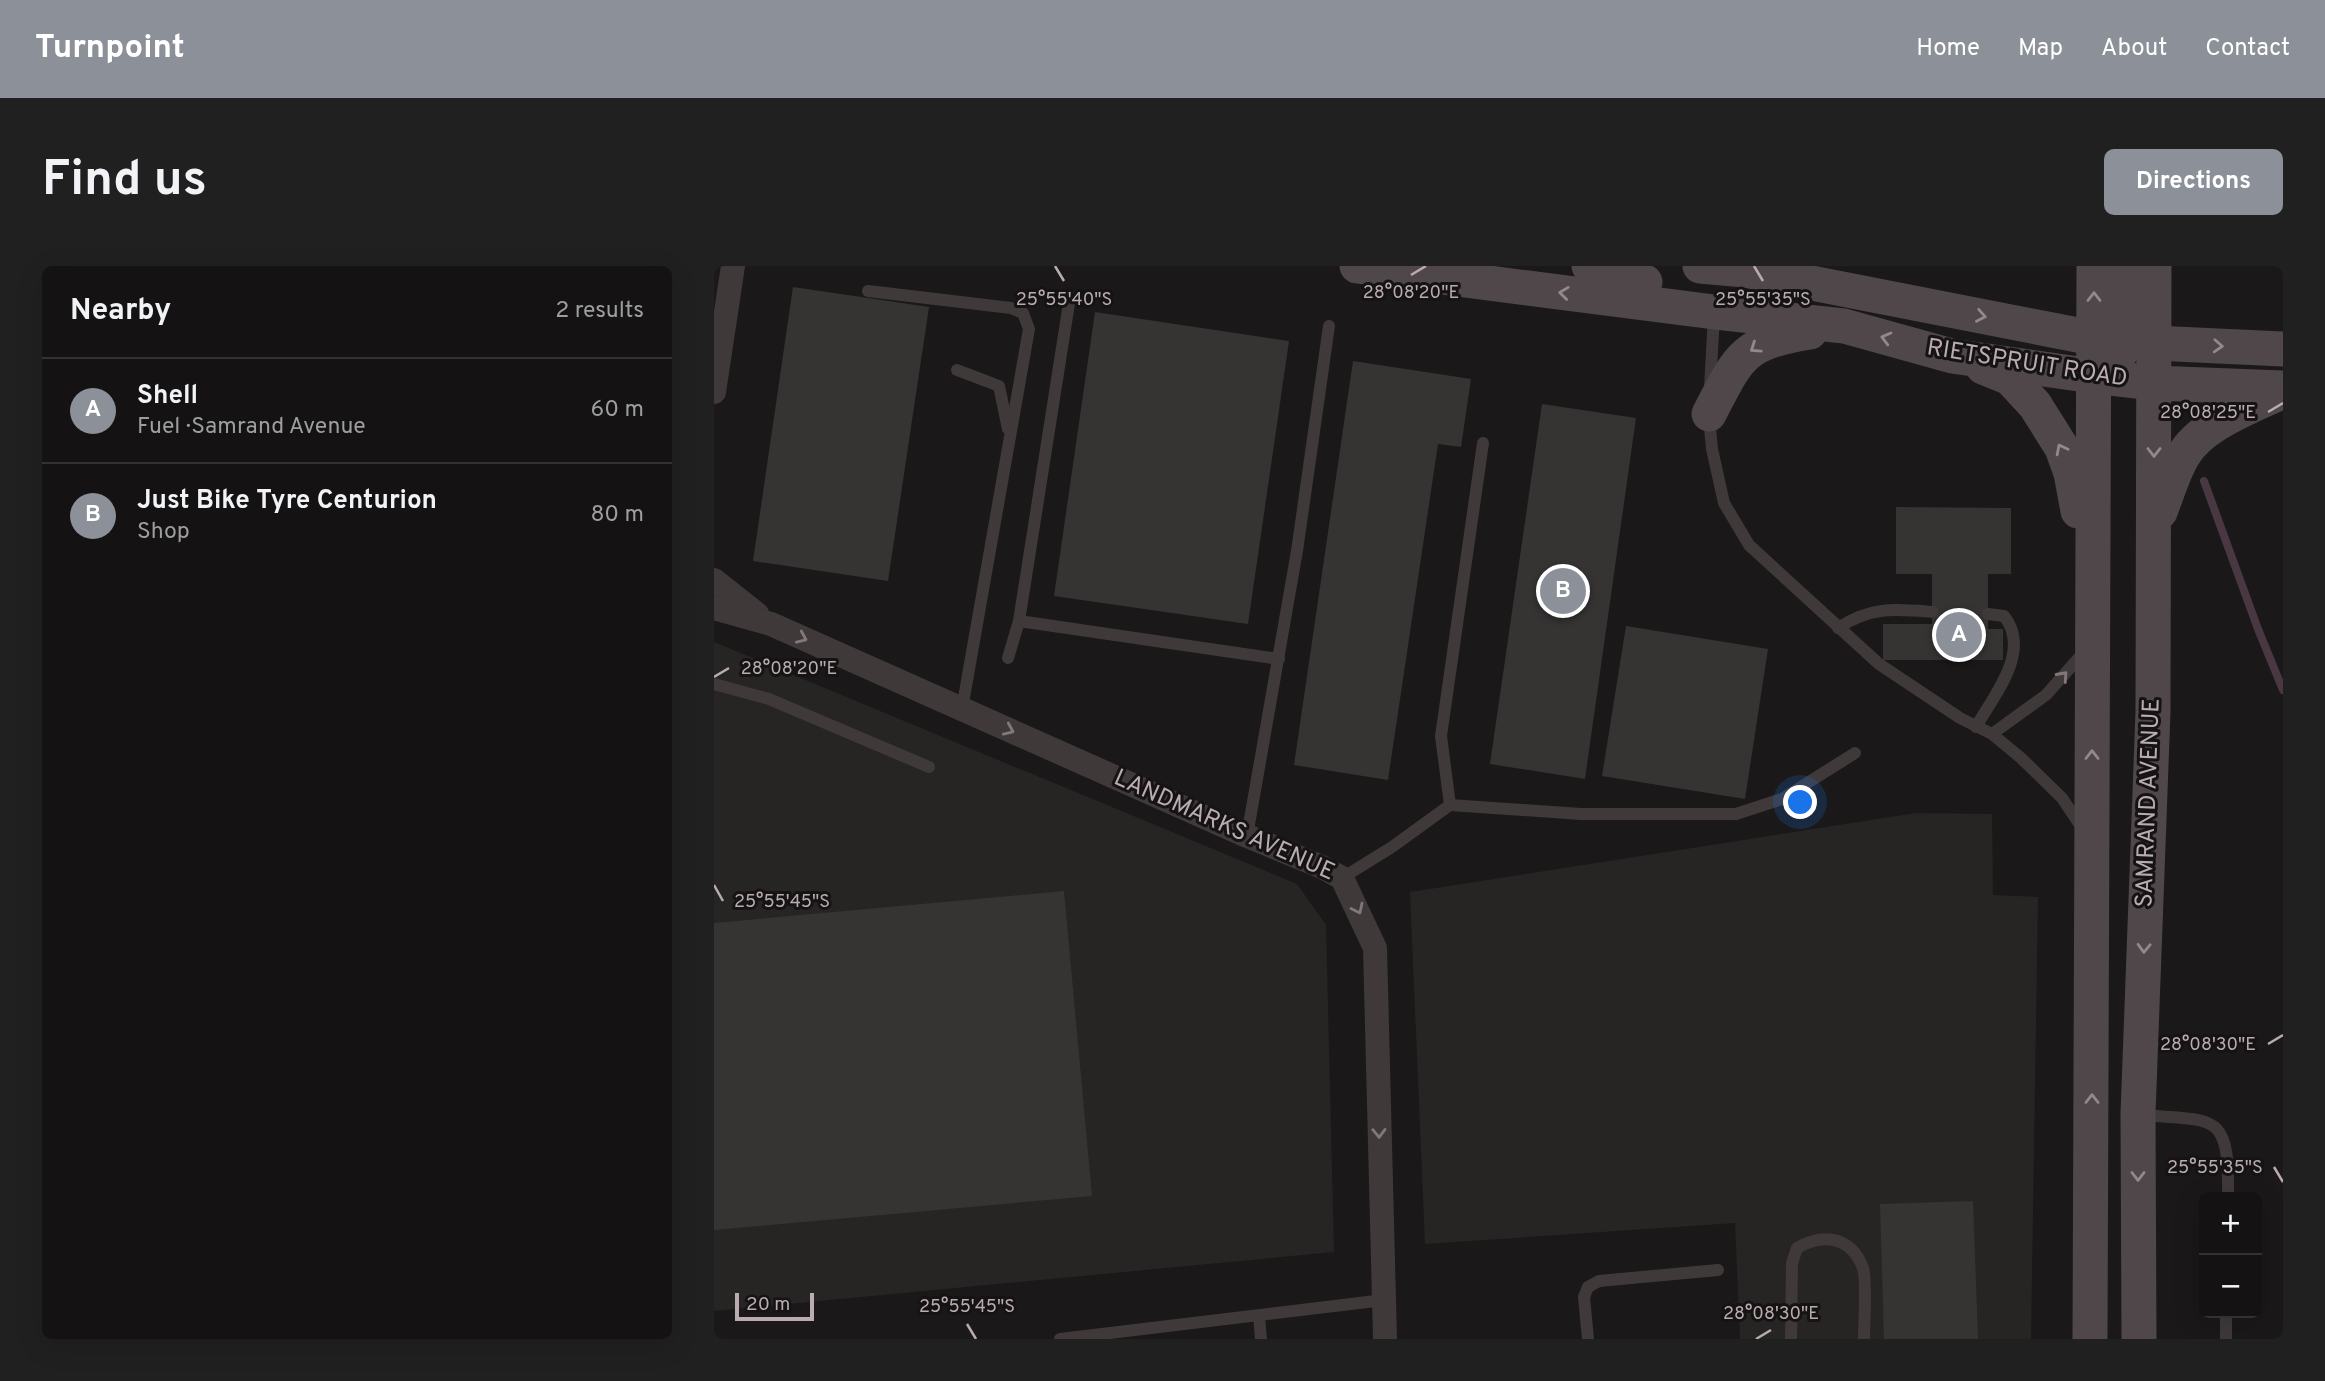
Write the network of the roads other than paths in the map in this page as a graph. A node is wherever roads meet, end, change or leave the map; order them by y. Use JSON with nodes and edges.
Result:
{"nodes":[{"id":1,"x":733,"y":266,"type":"edge"},
{"id":2,"x":1357,"y":266,"type":"edge"},
{"id":3,"x":1589,"y":266,"type":"edge"},
{"id":4,"x":1700,"y":266,"type":"edge"},
{"id":5,"x":2094,"y":266,"type":"edge"},
{"id":6,"x":2127,"y":266,"type":"edge"},
{"id":7,"x":2154,"y":266,"type":"edge"},
{"id":8,"x":868,"y":291,"type":"dead end"},
{"id":9,"x":1070,"y":297,"type":"dead end"},
{"id":10,"x":1714,"y":312,"type":"junction"},
{"id":11,"x":1329,"y":326,"type":"dead end"},
{"id":12,"x":1844,"y":326,"type":"junction"},
{"id":13,"x":2124,"y":341,"type":"junction"},
{"id":14,"x":2283,"y":349,"type":"edge"},
{"id":15,"x":1952,"y":356,"type":"junction"},
{"id":16,"x":957,"y":370,"type":"dead end"},
{"id":17,"x":2093,"y":376,"type":"junction"},
{"id":18,"x":2154,"y":383,"type":"junction"},
{"id":19,"x":2283,"y":390,"type":"edge"},
{"id":20,"x":714,"y":392,"type":"edge"},
{"id":21,"x":1709,"y":414,"type":"junction"},
{"id":22,"x":1010,"y":437,"type":"junction"},
{"id":23,"x":1483,"y":443,"type":"dead end"},
{"id":24,"x":2154,"y":527,"type":"junction"},
{"id":25,"x":714,"y":580,"type":"edge"},
{"id":26,"x":2092,"y":586,"type":"junction"},
{"id":27,"x":714,"y":608,"type":"edge"},
{"id":28,"x":1933,"y":612,"type":"dead end"},
{"id":29,"x":1988,"y":614,"type":"dead end"},
{"id":30,"x":1019,"y":621,"type":"junction"},
{"id":31,"x":771,"y":624,"type":"junction"},
{"id":32,"x":1838,"y":628,"type":"junction"},
{"id":33,"x":2092,"y":644,"type":"junction"},
{"id":34,"x":1009,"y":657,"type":"dead end"},
{"id":35,"x":1279,"y":659,"type":"junction"},
{"id":36,"x":714,"y":684,"type":"edge"},
{"id":37,"x":961,"y":709,"type":"junction"},
{"id":38,"x":1976,"y":727,"type":"junction"},
{"id":39,"x":1992,"y":734,"type":"junction"},
{"id":40,"x":1855,"y":753,"type":"dead end"},
{"id":41,"x":929,"y":767,"type":"dead end"},
{"id":42,"x":1450,"y":805,"type":"junction"},
{"id":43,"x":1247,"y":836,"type":"junction"},
{"id":44,"x":2091,"y":843,"type":"junction"},
{"id":45,"x":1342,"y":877,"type":"junction"},
{"id":46,"x":2138,"y":1114,"type":"junction"},
{"id":47,"x":2228,"y":1192,"type":"edge"},
{"id":48,"x":1718,"y":1270,"type":"dead end"},
{"id":49,"x":1384,"y":1300,"type":"junction"},
{"id":50,"x":1259,"y":1316,"type":"junction"},
{"id":51,"x":2226,"y":1318,"type":"edge"},
{"id":52,"x":1190,"y":1324,"type":"junction"},
{"id":53,"x":2090,"y":1326,"type":"edge"},
{"id":54,"x":1060,"y":1339,"type":"edge"},
{"id":55,"x":1192,"y":1339,"type":"edge"},
{"id":56,"x":1261,"y":1339,"type":"edge"},
{"id":57,"x":1385,"y":1339,"type":"edge"},
{"id":58,"x":1588,"y":1339,"type":"edge"},
{"id":59,"x":1791,"y":1339,"type":"edge"},
{"id":60,"x":1864,"y":1339,"type":"edge"},
{"id":61,"x":2139,"y":1339,"type":"edge"},
{"id":62,"x":2226,"y":1339,"type":"edge"}],
"edges":[{"from":1,"to":20,"type":"street"},
{"from":10,"to":2,"type":"main road","name":"RIETSPRUIT ROAD","one_way":true},
{"from":3,"to":10,"type":"main road"},
{"from":4,"to":13,"type":"main road","name":"RIETSPRUIT ROAD","one_way":true},
{"from":13,"to":5,"type":"main road","name":"SAMRAND AVENUE","one_way":true},
{"from":6,"to":13,"type":"main road"},
{"from":7,"to":13,"type":"main road","name":"SAMRAND AVENUE"},
{"from":8,"to":22,"type":"lane"},
{"from":9,"to":30,"type":"lane"},
{"from":10,"to":12,"type":"main road","name":"RIETSPRUIT ROAD"},
{"from":10,"to":21,"type":"lane"},
{"from":11,"to":35,"type":"lane"},
{"from":15,"to":12,"type":"main road","name":"RIETSPRUIT ROAD","one_way":true},
{"from":12,"to":21,"type":"main road","one_way":true},
{"from":13,"to":14,"type":"main road","name":"RIETSPRUIT ROAD","one_way":true},
{"from":13,"to":17,"type":"main road","name":"SAMRAND AVENUE"},
{"from":13,"to":18,"type":"main road","name":"SAMRAND AVENUE"},
{"from":15,"to":17,"type":"main road","name":"RIETSPRUIT ROAD"},
{"from":26,"to":15,"type":"main road","one_way":true},
{"from":16,"to":22,"type":"lane"},
{"from":17,"to":18,"type":"main road","name":"RIETSPRUIT ROAD"},
{"from":17,"to":26,"type":"main road","name":"SAMRAND AVENUE"},
{"from":18,"to":19,"type":"main road","name":"RIETSPRUIT ROAD"},
{"from":18,"to":24,"type":"main road","name":"SAMRAND AVENUE","one_way":true},
{"from":19,"to":24,"type":"main road"},
{"from":21,"to":32,"type":"lane"},
{"from":22,"to":37,"type":"lane"},
{"from":23,"to":42,"type":"lane"},
{"from":24,"to":46,"type":"main road","name":"SAMRAND AVENUE","one_way":true},
{"from":25,"to":31,"type":"street"},
{"from":26,"to":33,"type":"main road","name":"SAMRAND AVENUE"},
{"from":27,"to":31,"type":"street","name":"LANDMARKS AVENUE"},
{"from":28,"to":32,"type":"lane"},
{"from":29,"to":38,"type":"lane"},
{"from":30,"to":34,"type":"lane"},
{"from":30,"to":35,"type":"lane"},
{"from":31,"to":37,"type":"street","name":"LANDMARKS AVENUE","one_way":true},
{"from":32,"to":38,"type":"lane"},
{"from":39,"to":33,"type":"lane","one_way":true},
{"from":44,"to":33,"type":"main road","name":"SAMRAND AVENUE","one_way":true},
{"from":35,"to":43,"type":"lane"},
{"from":36,"to":41,"type":"lane"},
{"from":37,"to":43,"type":"street","name":"LANDMARKS AVENUE","one_way":true},
{"from":38,"to":39,"type":"lane"},
{"from":39,"to":44,"type":"lane"},
{"from":40,"to":42,"type":"lane"},
{"from":42,"to":45,"type":"lane"},
{"from":43,"to":45,"type":"street","name":"LANDMARKS AVENUE"},
{"from":53,"to":44,"type":"main road","name":"SAMRAND AVENUE","one_way":true},
{"from":45,"to":49,"type":"street","name":"LANDMARKS AVENUE","one_way":true},
{"from":46,"to":47,"type":"lane"},
{"from":46,"to":53,"type":"main road"},
{"from":46,"to":61,"type":"main road","name":"SAMRAND AVENUE","one_way":true},
{"from":48,"to":58,"type":"lane"},
{"from":49,"to":50,"type":"lane"},
{"from":49,"to":57,"type":"street","name":"LANDMARKS AVENUE"},
{"from":50,"to":52,"type":"lane"},
{"from":50,"to":56,"type":"lane"},
{"from":51,"to":62,"type":"lane"},
{"from":52,"to":54,"type":"lane"},
{"from":52,"to":55,"type":"lane"},
{"from":59,"to":60,"type":"lane"}]}
